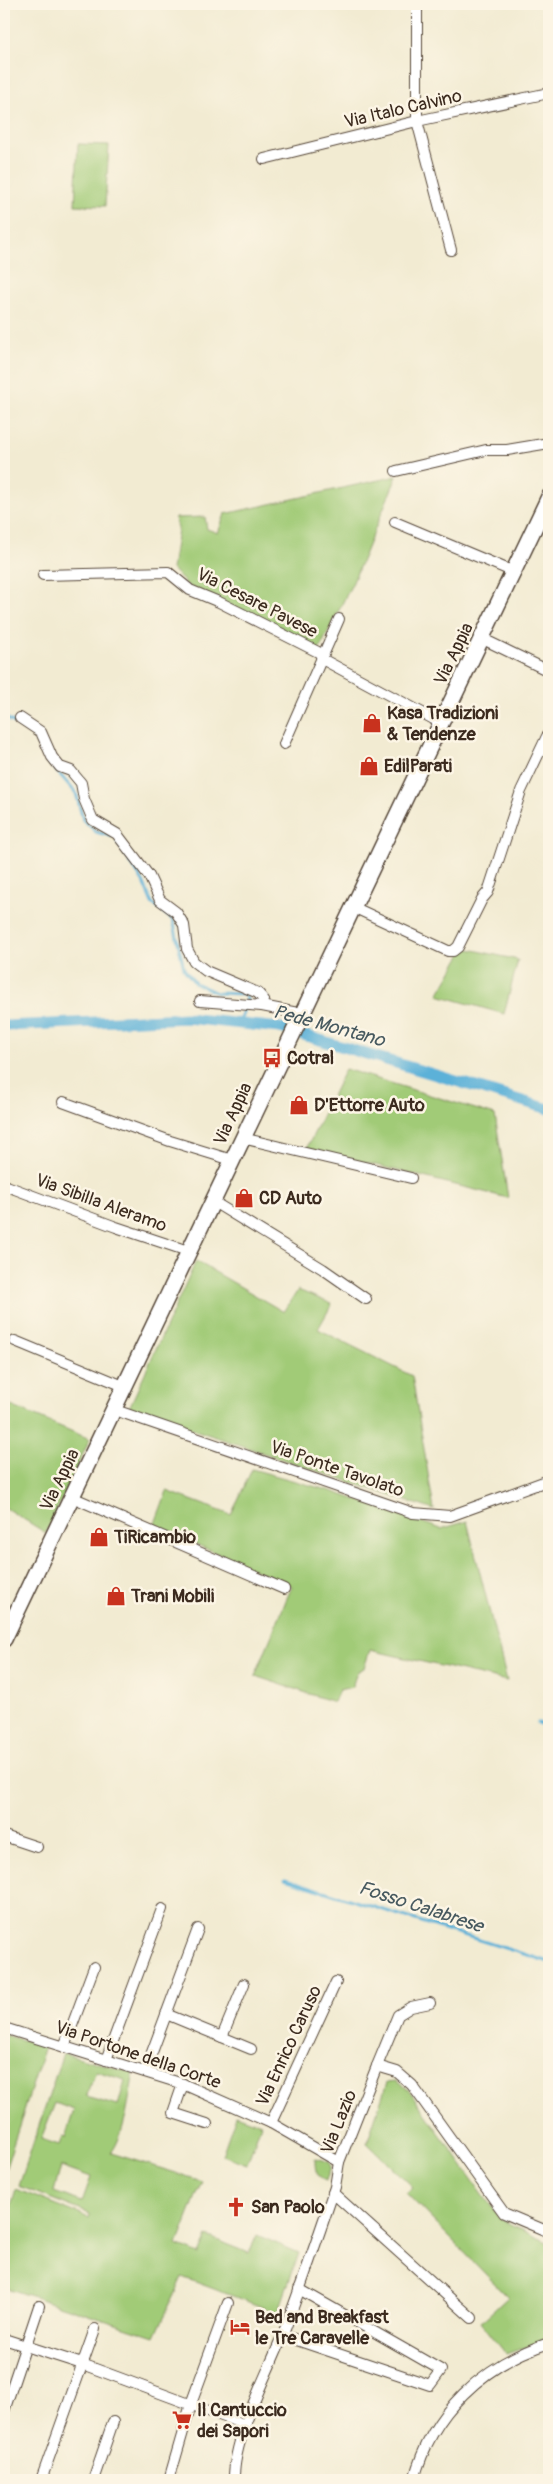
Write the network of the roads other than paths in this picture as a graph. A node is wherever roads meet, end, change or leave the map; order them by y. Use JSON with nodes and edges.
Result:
{"nodes":[{"id":1,"x":417,"y":10,"type":"dead end"},
{"id":2,"x":549,"y":92,"type":"edge"},
{"id":3,"x":417,"y":121,"type":"junction"},
{"id":4,"x":264,"y":159,"type":"dead end"},
{"id":5,"x":451,"y":250,"type":"dead end"},
{"id":6,"x":549,"y":443,"type":"edge"},
{"id":7,"x":396,"y":472,"type":"dead end"},
{"id":8,"x":549,"y":497,"type":"edge"},
{"id":9,"x":395,"y":522,"type":"dead end"},
{"id":10,"x":514,"y":572,"type":"junction"},
{"id":11,"x":43,"y":575,"type":"dead end"},
{"id":12,"x":339,"y":619,"type":"dead end"},
{"id":13,"x":483,"y":639,"type":"junction"},
{"id":14,"x":322,"y":659,"type":"junction"},
{"id":15,"x":549,"y":671,"type":"edge"},
{"id":16,"x":20,"y":718,"type":"dead end"},
{"id":17,"x":441,"y":723,"type":"junction"},
{"id":18,"x":549,"y":732,"type":"edge"},
{"id":19,"x":284,"y":744,"type":"dead end"},
{"id":20,"x":353,"y":907,"type":"junction"},
{"id":21,"x":200,"y":1001,"type":"dead end"},
{"id":22,"x":262,"y":1006,"type":"junction"},
{"id":23,"x":302,"y":1015,"type":"junction"},
{"id":24,"x":63,"y":1102,"type":"dead end"},
{"id":25,"x":242,"y":1138,"type":"junction"},
{"id":26,"x":232,"y":1160,"type":"junction"},
{"id":27,"x":411,"y":1178,"type":"dead end"},
{"id":28,"x":4,"y":1185,"type":"edge"},
{"id":29,"x":212,"y":1201,"type":"junction"},
{"id":30,"x":188,"y":1250,"type":"junction"},
{"id":31,"x":366,"y":1299,"type":"dead end"},
{"id":32,"x":15,"y":1341,"type":"dead end"},
{"id":33,"x":126,"y":1387,"type":"junction"},
{"id":34,"x":115,"y":1410,"type":"junction"},
{"id":35,"x":549,"y":1480,"type":"edge"},
{"id":36,"x":72,"y":1497,"type":"junction"},
{"id":37,"x":284,"y":1588,"type":"dead end"},
{"id":38,"x":4,"y":1639,"type":"edge"},
{"id":39,"x":4,"y":1836,"type":"edge"},
{"id":40,"x":37,"y":1847,"type":"dead end"},
{"id":41,"x":162,"y":1909,"type":"dead end"},
{"id":42,"x":198,"y":1929,"type":"dead end"},
{"id":43,"x":94,"y":1967,"type":"dead end"},
{"id":44,"x":336,"y":1982,"type":"dead end"},
{"id":45,"x":244,"y":1984,"type":"dead end"},
{"id":46,"x":430,"y":2003,"type":"dead end"},
{"id":47,"x":166,"y":2014,"type":"junction"},
{"id":48,"x":4,"y":2028,"type":"edge"},
{"id":49,"x":222,"y":2037,"type":"junction"},
{"id":50,"x":64,"y":2047,"type":"junction"},
{"id":51,"x":251,"y":2049,"type":"dead end"},
{"id":52,"x":106,"y":2060,"type":"junction"},
{"id":53,"x":377,"y":2066,"type":"junction"},
{"id":54,"x":146,"y":2071,"type":"junction"},
{"id":55,"x":183,"y":2084,"type":"junction"},
{"id":56,"x":271,"y":2123,"type":"junction"},
{"id":57,"x":207,"y":2124,"type":"dead end"},
{"id":58,"x":339,"y":2162,"type":"junction"},
{"id":59,"x":333,"y":2193,"type":"junction"},
{"id":60,"x":549,"y":2232,"type":"edge"},
{"id":61,"x":299,"y":2289,"type":"junction"},
{"id":62,"x":228,"y":2303,"type":"dead end"},
{"id":63,"x":39,"y":2306,"type":"dead end"},
{"id":64,"x":472,"y":2318,"type":"dead end"},
{"id":65,"x":94,"y":2329,"type":"dead end"},
{"id":66,"x":282,"y":2335,"type":"junction"},
{"id":67,"x":4,"y":2339,"type":"edge"},
{"id":68,"x":549,"y":2343,"type":"edge"},
{"id":69,"x":25,"y":2345,"type":"junction"},
{"id":70,"x":82,"y":2364,"type":"junction"},
{"id":71,"x":190,"y":2404,"type":"junction"},
{"id":72,"x":4,"y":2410,"type":"edge"},
{"id":73,"x":113,"y":2422,"type":"dead end"},
{"id":74,"x":246,"y":2425,"type":"junction"},
{"id":75,"x":41,"y":2480,"type":"edge"},
{"id":76,"x":93,"y":2480,"type":"edge"},
{"id":77,"x":169,"y":2480,"type":"edge"},
{"id":78,"x":234,"y":2480,"type":"edge"},
{"id":79,"x":414,"y":2480,"type":"edge"}],
"edges":[{"from":1,"to":3,"type":"street"},
{"from":2,"to":3,"type":"street","name":"Via Italo Calvino"},
{"from":3,"to":4,"type":"street","name":"Via Italo Calvino"},
{"from":3,"to":5,"type":"street"},
{"from":6,"to":7,"type":"street"},
{"from":8,"to":10,"type":"main road","name":"Via Appia"},
{"from":9,"to":10,"type":"street"},
{"from":10,"to":13,"type":"main road","name":"Via Appia"},
{"from":11,"to":14,"type":"street","name":"Via Cesare Pavese"},
{"from":12,"to":14,"type":"street"},
{"from":13,"to":15,"type":"street"},
{"from":13,"to":17,"type":"main road","name":"Via Appia"},
{"from":14,"to":17,"type":"street","name":"Via Cesare Pavese"},
{"from":14,"to":19,"type":"street"},
{"from":16,"to":22,"type":"street"},
{"from":17,"to":20,"type":"main road","name":"Via Appia"},
{"from":18,"to":20,"type":"street"},
{"from":20,"to":23,"type":"main road","name":"Via Appia"},
{"from":21,"to":22,"type":"street"},
{"from":22,"to":23,"type":"street"},
{"from":23,"to":25,"type":"main road","name":"Via Appia"},
{"from":24,"to":26,"type":"street"},
{"from":25,"to":26,"type":"main road","name":"Via Appia"},
{"from":25,"to":27,"type":"street"},
{"from":26,"to":29,"type":"main road","name":"Via Appia"},
{"from":28,"to":30,"type":"street","name":"Via Sibilla Aleramo"},
{"from":29,"to":30,"type":"main road","name":"Via Appia"},
{"from":29,"to":31,"type":"street"},
{"from":30,"to":33,"type":"main road","name":"Via Appia"},
{"from":32,"to":33,"type":"street"},
{"from":33,"to":34,"type":"main road","name":"Via Appia"},
{"from":34,"to":35,"type":"street","name":"Via Ponte Tavolato"},
{"from":34,"to":36,"type":"main road","name":"Via Appia"},
{"from":36,"to":37,"type":"street"},
{"from":36,"to":38,"type":"main road","name":"Via Appia"},
{"from":39,"to":40,"type":"street"},
{"from":41,"to":52,"type":"street"},
{"from":42,"to":47,"type":"street"},
{"from":43,"to":50,"type":"street"},
{"from":44,"to":56,"type":"street","name":"Via Enrico Caruso"},
{"from":45,"to":49,"type":"street"},
{"from":46,"to":53,"type":"street","name":"Via Lazio"},
{"from":47,"to":49,"type":"street"},
{"from":47,"to":54,"type":"street"},
{"from":48,"to":50,"type":"street","name":"Via Portone della Corte"},
{"from":49,"to":51,"type":"street"},
{"from":50,"to":52,"type":"street","name":"Via Portone della Corte"},
{"from":52,"to":54,"type":"street","name":"Via Portone della Corte"},
{"from":53,"to":58,"type":"street","name":"Via Lazio"},
{"from":53,"to":60,"type":"street"},
{"from":54,"to":55,"type":"street","name":"Via Portone della Corte"},
{"from":55,"to":56,"type":"street","name":"Via Portone della Corte"},
{"from":55,"to":57,"type":"street"},
{"from":56,"to":58,"type":"street","name":"Via Portone della Corte"},
{"from":58,"to":59,"type":"street","name":"Via Lazio"},
{"from":59,"to":61,"type":"street","name":"Via Lazio"},
{"from":59,"to":64,"type":"street"},
{"from":61,"to":66,"type":"street","name":"Via Lazio"},
{"from":61,"to":66,"type":"street"},
{"from":62,"to":71,"type":"street"},
{"from":63,"to":69,"type":"street"},
{"from":65,"to":70,"type":"street"},
{"from":66,"to":74,"type":"street","name":"Via Lazio"},
{"from":67,"to":69,"type":"street"},
{"from":68,"to":79,"type":"street"},
{"from":69,"to":70,"type":"street"},
{"from":69,"to":72,"type":"street"},
{"from":70,"to":71,"type":"street"},
{"from":70,"to":75,"type":"street"},
{"from":71,"to":74,"type":"street"},
{"from":71,"to":77,"type":"street"},
{"from":73,"to":76,"type":"street"},
{"from":74,"to":78,"type":"street","name":"Via Lazio"}]}
